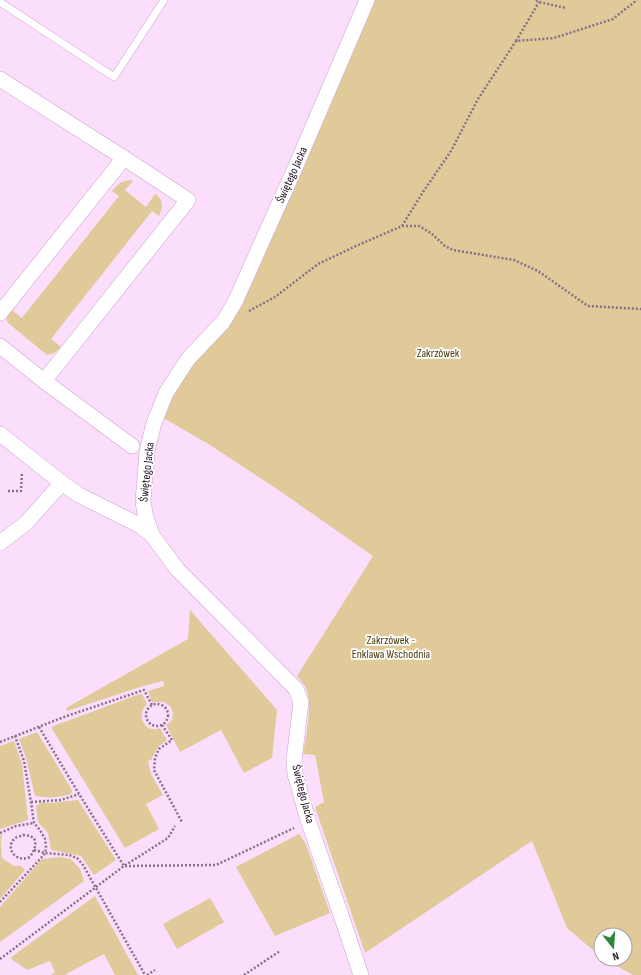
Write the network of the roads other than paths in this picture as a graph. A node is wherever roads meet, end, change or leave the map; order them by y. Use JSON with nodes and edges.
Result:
{"nodes":[{"id":1,"x":164,"y":0,"type":"edge"},
{"id":2,"x":367,"y":0,"type":"edge"},
{"id":3,"x":0,"y":2,"type":"edge"},
{"id":4,"x":2,"y":85,"type":"edge"},
{"id":5,"x":124,"y":158,"type":"junction"},
{"id":6,"x":0,"y":313,"type":"edge"},
{"id":7,"x":0,"y":346,"type":"edge"},
{"id":8,"x":44,"y":381,"type":"junction"},
{"id":9,"x":0,"y":434,"type":"edge"},
{"id":10,"x":132,"y":446,"type":"dead end"},
{"id":11,"x":62,"y":483,"type":"junction"},
{"id":12,"x":152,"y":535,"type":"junction"},
{"id":13,"x":0,"y":543,"type":"edge"},
{"id":14,"x":361,"y":975,"type":"edge"}],
"edges":[{"from":1,"to":3,"type":"lane"},
{"from":2,"to":12,"type":"street","name":"Świętego Jacka"},
{"from":4,"to":5,"type":"street"},
{"from":5,"to":6,"type":"street"},
{"from":5,"to":8,"type":"street"},
{"from":7,"to":8,"type":"street"},
{"from":8,"to":10,"type":"street"},
{"from":9,"to":11,"type":"street"},
{"from":11,"to":12,"type":"street"},
{"from":11,"to":13,"type":"street"},
{"from":12,"to":14,"type":"street","name":"Świętego Jacka"}]}
